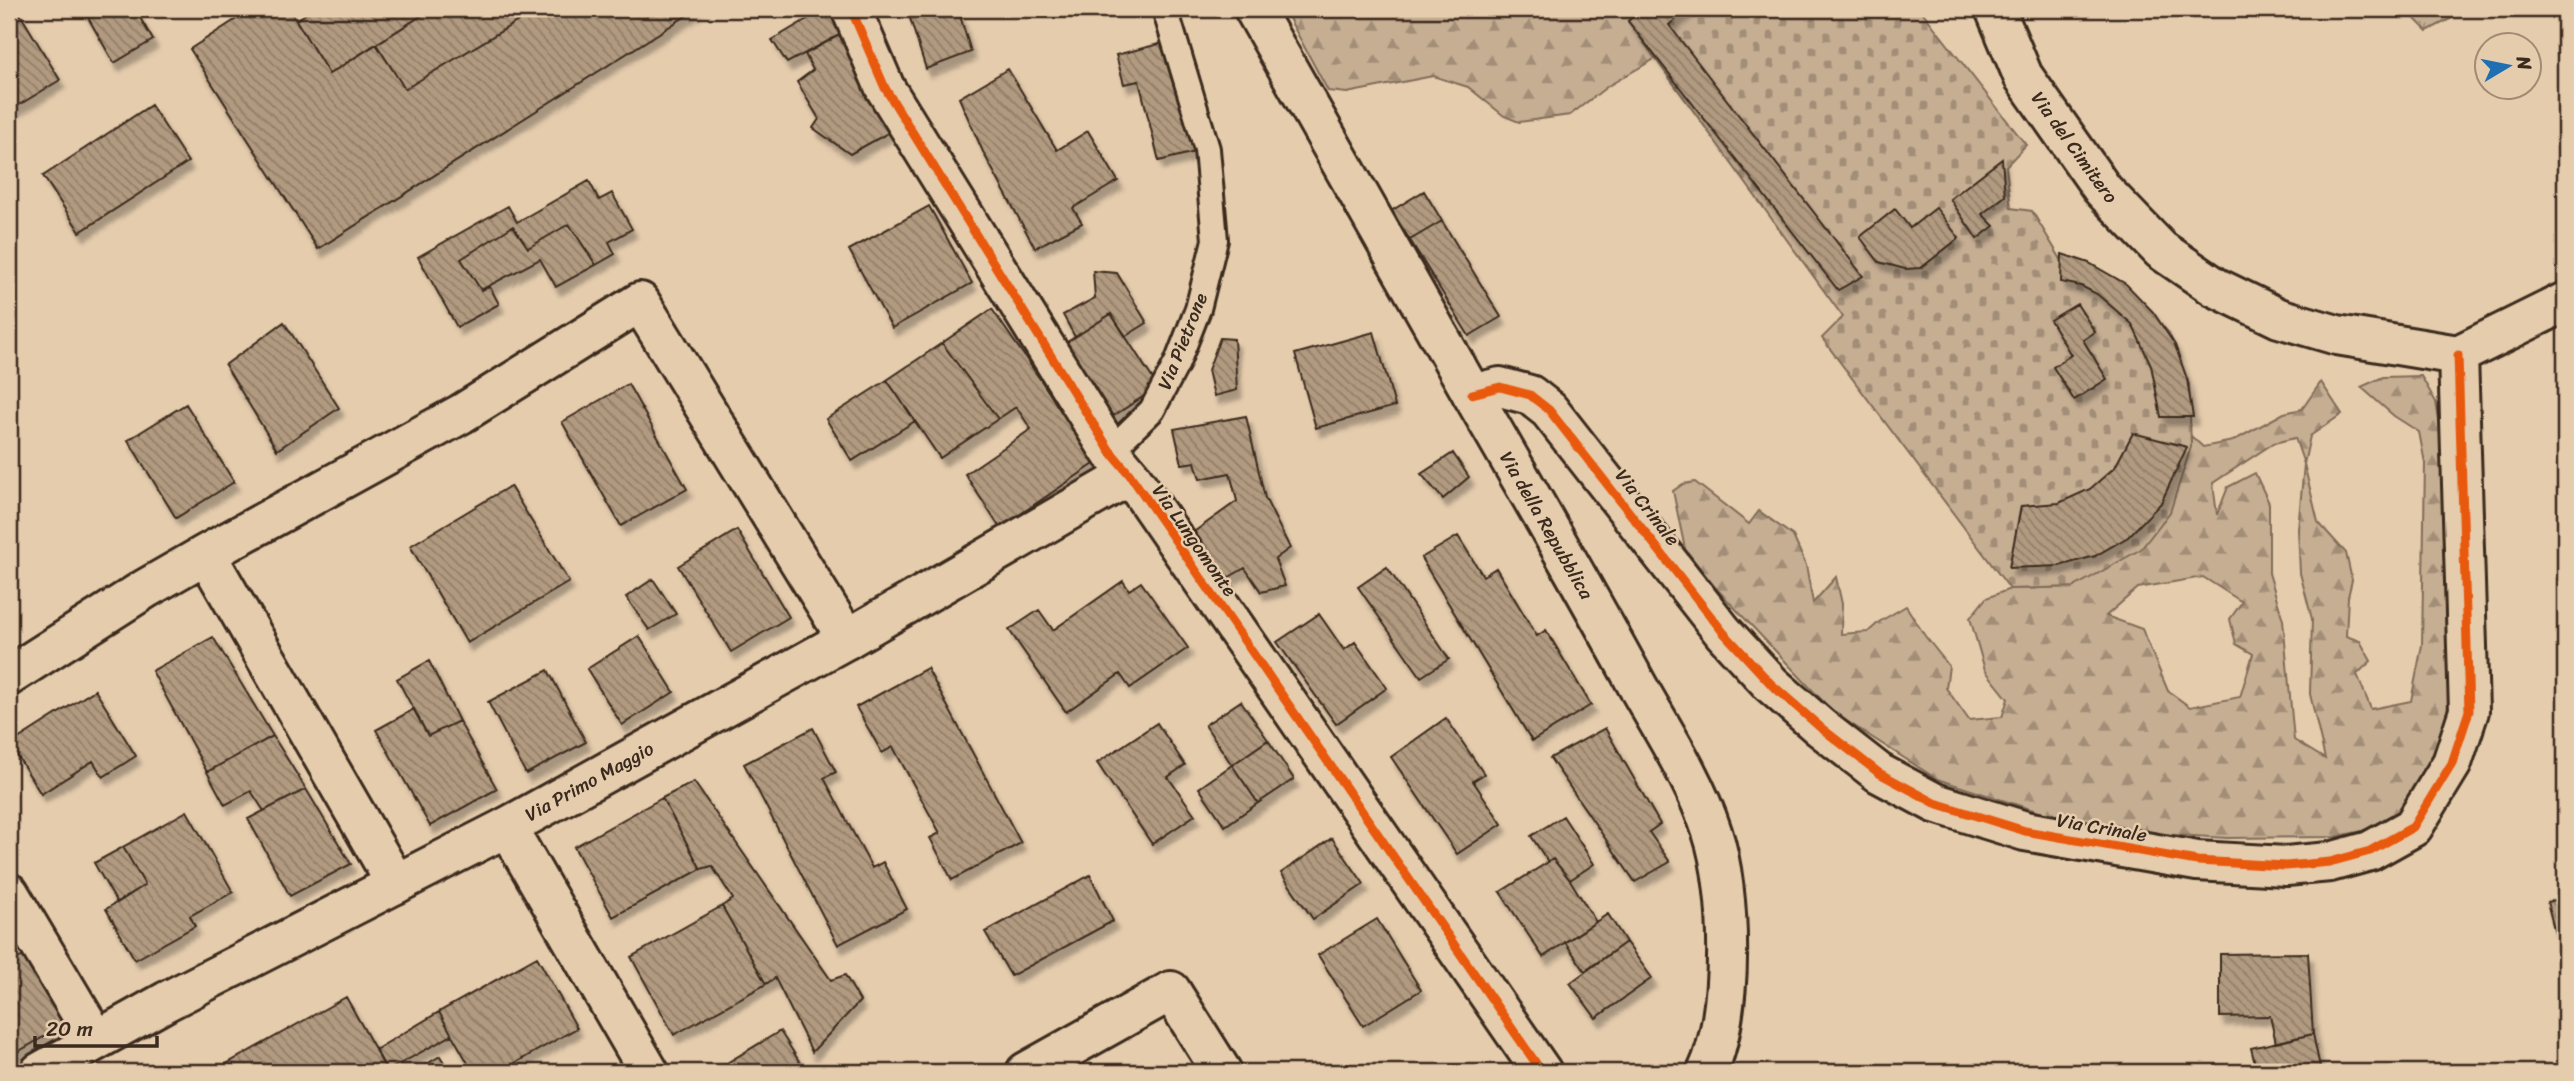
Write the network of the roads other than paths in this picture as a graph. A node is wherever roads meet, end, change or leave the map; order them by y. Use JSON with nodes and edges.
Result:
{"nodes":[{"id":1,"x":852,"y":9,"type":"edge"},
{"id":2,"x":1165,"y":9,"type":"edge"},
{"id":3,"x":1254,"y":9,"type":"edge"},
{"id":4,"x":1995,"y":9,"type":"edge"},
{"id":5,"x":2565,"y":303,"type":"edge"},
{"id":6,"x":2458,"y":355,"type":"junction"},
{"id":7,"x":1472,"y":394,"type":"junction"},
{"id":8,"x":1119,"y":463,"type":"junction"},
{"id":9,"x":206,"y":554,"type":"junction"},
{"id":10,"x":846,"y":639,"type":"junction"},
{"id":11,"x":9,"y":676,"type":"edge"},
{"id":12,"x":507,"y":827,"type":"junction"},
{"id":13,"x":396,"y":884,"type":"junction"},
{"id":14,"x":9,"y":893,"type":"edge"},
{"id":15,"x":96,"y":1039,"type":"junction"},
{"id":16,"x":40,"y":1072,"type":"edge"},
{"id":17,"x":649,"y":1072,"type":"edge"},
{"id":18,"x":1026,"y":1072,"type":"edge"},
{"id":19,"x":1222,"y":1072,"type":"edge"},
{"id":20,"x":1542,"y":1072,"type":"edge"},
{"id":21,"x":1707,"y":1072,"type":"edge"}],
"edges":[{"from":1,"to":8,"type":"street","name":"Via Lungomonte"},
{"from":2,"to":8,"type":"lane","name":"Via Pietrone"},
{"from":3,"to":7,"type":"street","name":"Via della Repubblica"},
{"from":4,"to":6,"type":"street","name":"Via del Cimitero"},
{"from":5,"to":6,"type":"street"},
{"from":6,"to":7,"type":"street","name":"Via Crinale"},
{"from":7,"to":21,"type":"street","name":"Via della Repubblica"},
{"from":8,"to":10,"type":"street","name":"Via Primo Maggio"},
{"from":8,"to":20,"type":"street","name":"Via Lungomonte"},
{"from":9,"to":10,"type":"street"},
{"from":9,"to":11,"type":"street"},
{"from":9,"to":13,"type":"street"},
{"from":10,"to":12,"type":"street","name":"Via Primo Maggio"},
{"from":12,"to":13,"type":"street","name":"Via Primo Maggio"},
{"from":12,"to":17,"type":"street"},
{"from":13,"to":15,"type":"street","name":"Via Primo Maggio"},
{"from":14,"to":15,"type":"street"},
{"from":15,"to":16,"type":"street","name":"Via Primo Maggio"},
{"from":18,"to":19,"type":"street"}]}
